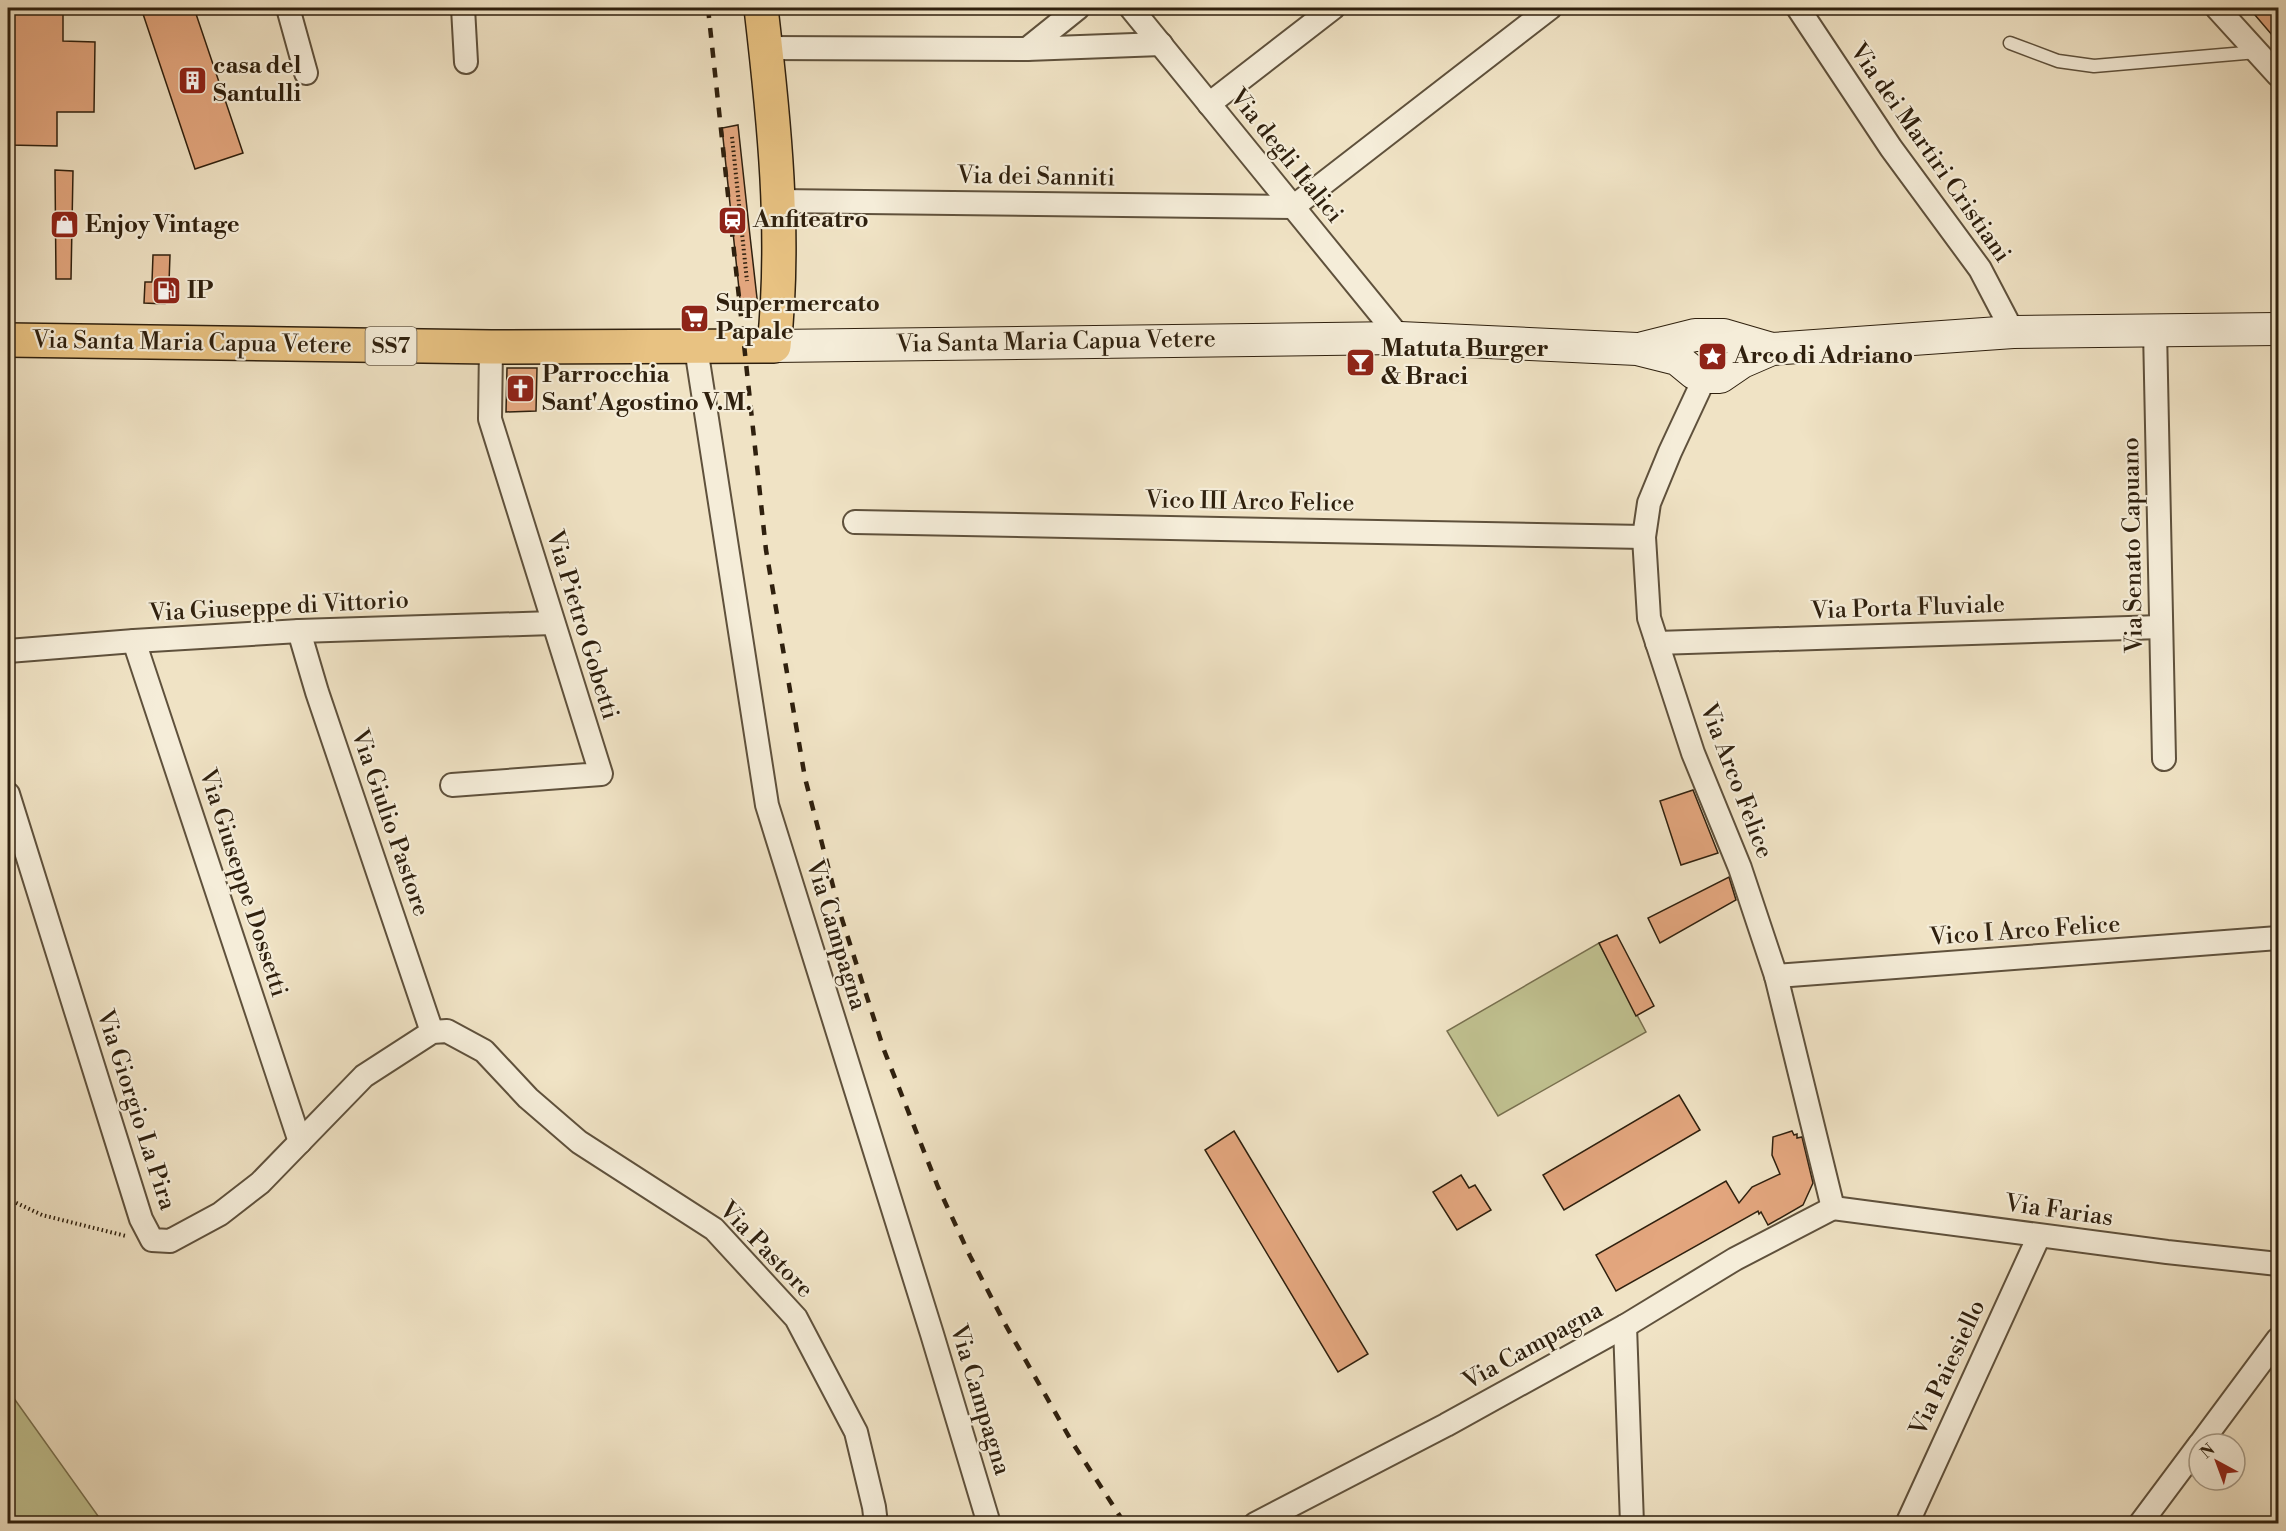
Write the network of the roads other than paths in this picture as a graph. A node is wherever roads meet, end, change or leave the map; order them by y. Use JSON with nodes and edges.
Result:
{"nodes":[{"id":1,"x":288,"y":8,"type":"edge"},
{"id":2,"x":463,"y":8,"type":"edge"},
{"id":3,"x":761,"y":8,"type":"edge"},
{"id":4,"x":1078,"y":8,"type":"edge"},
{"id":5,"x":1131,"y":8,"type":"edge"},
{"id":6,"x":1333,"y":8,"type":"edge"},
{"id":7,"x":1550,"y":8,"type":"edge"},
{"id":8,"x":1798,"y":8,"type":"edge"},
{"id":9,"x":2217,"y":8,"type":"edge"},
{"id":10,"x":2010,"y":43,"type":"dead end"},
{"id":11,"x":1161,"y":44,"type":"junction"},
{"id":12,"x":765,"y":48,"type":"junction"},
{"id":13,"x":1027,"y":49,"type":"junction"},
{"id":14,"x":2257,"y":52,"type":"junction"},
{"id":15,"x":466,"y":62,"type":"dead end"},
{"id":16,"x":306,"y":73,"type":"dead end"},
{"id":17,"x":2278,"y":75,"type":"edge"},
{"id":18,"x":1209,"y":104,"type":"junction"},
{"id":19,"x":778,"y":201,"type":"junction"},
{"id":20,"x":1293,"y":207,"type":"junction"},
{"id":21,"x":2278,"y":329,"type":"edge"},
{"id":22,"x":2155,"y":330,"type":"junction"},
{"id":23,"x":2013,"y":332,"type":"junction"},
{"id":24,"x":1400,"y":338,"type":"junction"},
{"id":25,"x":8,"y":340,"type":"edge"},
{"id":26,"x":774,"y":346,"type":"junction"},
{"id":27,"x":491,"y":347,"type":"junction"},
{"id":28,"x":696,"y":348,"type":"junction"},
{"id":29,"x":1636,"y":349,"type":"junction"},
{"id":30,"x":1772,"y":349,"type":"junction"},
{"id":31,"x":1705,"y":378,"type":"junction"},
{"id":32,"x":855,"y":522,"type":"dead end"},
{"id":33,"x":1644,"y":537,"type":"junction"},
{"id":34,"x":553,"y":623,"type":"junction"},
{"id":35,"x":2161,"y":627,"type":"junction"},
{"id":36,"x":300,"y":631,"type":"junction"},
{"id":37,"x":134,"y":641,"type":"junction"},
{"id":38,"x":1658,"y":643,"type":"junction"},
{"id":39,"x":8,"y":651,"type":"edge"},
{"id":40,"x":2164,"y":759,"type":"dead end"},
{"id":41,"x":452,"y":785,"type":"dead end"},
{"id":42,"x":8,"y":794,"type":"edge"},
{"id":43,"x":2278,"y":938,"type":"edge"},
{"id":44,"x":1776,"y":976,"type":"junction"},
{"id":45,"x":432,"y":1032,"type":"junction"},
{"id":46,"x":300,"y":1142,"type":"junction"},
{"id":47,"x":1833,"y":1209,"type":"junction"},
{"id":48,"x":2039,"y":1236,"type":"junction"},
{"id":49,"x":2278,"y":1264,"type":"edge"},
{"id":50,"x":1624,"y":1326,"type":"junction"},
{"id":51,"x":2278,"y":1339,"type":"edge"},
{"id":52,"x":2210,"y":1432,"type":"edge"},
{"id":53,"x":2187,"y":1462,"type":"edge"},
{"id":54,"x":876,"y":1524,"type":"edge"},
{"id":55,"x":989,"y":1524,"type":"edge"},
{"id":56,"x":1255,"y":1524,"type":"edge"},
{"id":57,"x":1632,"y":1524,"type":"edge"},
{"id":58,"x":1907,"y":1524,"type":"edge"},
{"id":59,"x":2140,"y":1524,"type":"edge"}],
"edges":[{"from":1,"to":16,"type":"street"},
{"from":2,"to":15,"type":"street"},
{"from":3,"to":12,"type":"main road"},
{"from":4,"to":13,"type":"street"},
{"from":5,"to":11,"type":"street","name":"Via degli Italici"},
{"from":6,"to":18,"type":"street"},
{"from":7,"to":20,"type":"street"},
{"from":8,"to":23,"type":"street","name":"Via dei Martiri Cristiani"},
{"from":9,"to":14,"type":"street"},
{"from":10,"to":14,"type":"lane"},
{"from":11,"to":13,"type":"street"},
{"from":11,"to":18,"type":"street","name":"Via degli Italici"},
{"from":12,"to":13,"type":"street"},
{"from":12,"to":19,"type":"main road"},
{"from":14,"to":17,"type":"street"},
{"from":18,"to":20,"type":"street","name":"Via degli Italici"},
{"from":19,"to":20,"type":"street","name":"Via dei Sanniti"},
{"from":19,"to":26,"type":"main road"},
{"from":20,"to":24,"type":"street","name":"Via degli Italici"},
{"from":21,"to":22,"type":"main road","number":"SS7"},
{"from":22,"to":23,"type":"main road","number":"SS7"},
{"from":22,"to":35,"type":"street","name":"Via Senato Capuano"},
{"from":23,"to":30,"type":"main road","number":"SS7"},
{"from":24,"to":26,"type":"main road","name":"Via Santa Maria Capua Vetere","number":"SS7"},
{"from":24,"to":29,"type":"main road","name":"Via Santa Maria Capua Vetere","number":"SS7"},
{"from":25,"to":27,"type":"main road","name":"Via Santa Maria Capua Vetere","number":"SS7"},
{"from":26,"to":28,"type":"main road","name":"Via Santa Maria Capua Vetere","number":"SS7"},
{"from":27,"to":28,"type":"main road","name":"Via Santa Maria Capua Vetere","number":"SS7"},
{"from":27,"to":34,"type":"street","name":"Via Pietro Gobetti"},
{"from":28,"to":55,"type":"street","name":"Via Campagna"},
{"from":29,"to":30,"type":"main road","number":"SS7"},
{"from":29,"to":31,"type":"main road","number":"SS7"},
{"from":30,"to":31,"type":"main road","number":"SS7"},
{"from":31,"to":33,"type":"street","name":"Via Arco Felice"},
{"from":32,"to":33,"type":"street","name":"Vico III Arco Felice"},
{"from":33,"to":38,"type":"street","name":"Via Arco Felice"},
{"from":34,"to":36,"type":"street","name":"Via Giuseppe di Vittorio"},
{"from":34,"to":41,"type":"street","name":"Via Pietro Gobetti"},
{"from":35,"to":38,"type":"street","name":"Via Porta Fluviale"},
{"from":35,"to":40,"type":"street","name":"Via Senato Capuano"},
{"from":36,"to":37,"type":"street","name":"Via Giuseppe di Vittorio"},
{"from":36,"to":45,"type":"street","name":"Via Giulio Pastore"},
{"from":37,"to":39,"type":"street","name":"Via Giuseppe di Vittorio"},
{"from":37,"to":46,"type":"street","name":"Via Giuseppe Dossetti"},
{"from":38,"to":44,"type":"street","name":"Via Arco Felice"},
{"from":42,"to":46,"type":"street","name":"Via Giorgio La Pira"},
{"from":43,"to":44,"type":"street","name":"Vico I Arco Felice"},
{"from":44,"to":47,"type":"street","name":"Via Arco Felice"},
{"from":45,"to":46,"type":"street","name":"Via Giorgio La Pira"},
{"from":45,"to":54,"type":"street","name":"Via Pastore"},
{"from":47,"to":48,"type":"street","name":"Via Farias"},
{"from":47,"to":50,"type":"street","name":"Via Campagna"},
{"from":48,"to":49,"type":"street","name":"Via Farias"},
{"from":48,"to":58,"type":"street","name":"Via Paiesiello"},
{"from":50,"to":56,"type":"street","name":"Via Campagna"},
{"from":50,"to":57,"type":"street"},
{"from":51,"to":52,"type":"street"},
{"from":53,"to":59,"type":"street"}]}
